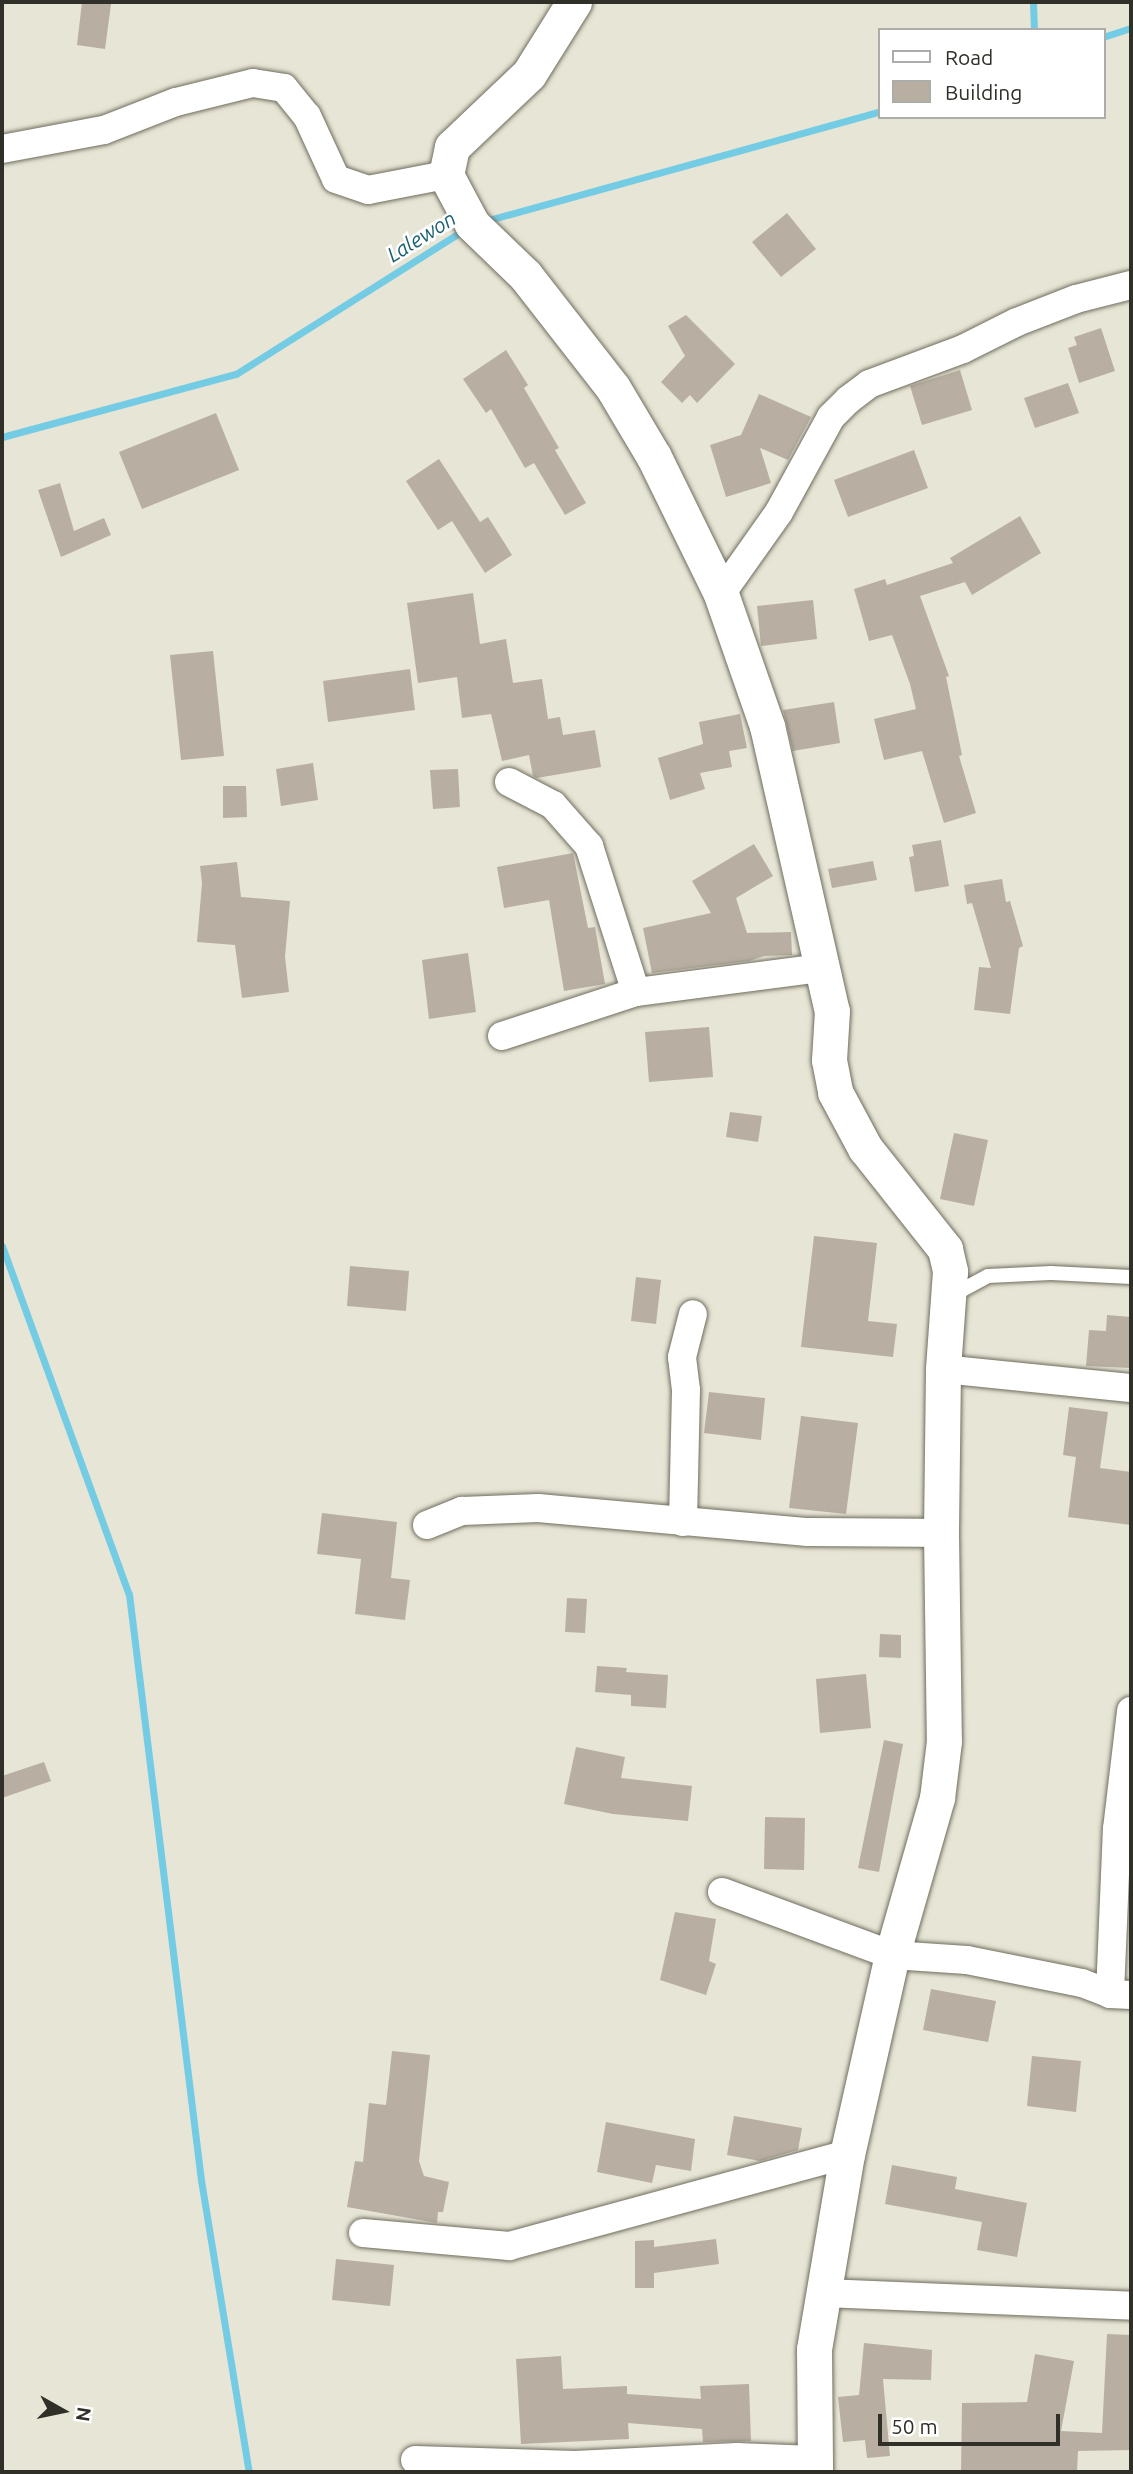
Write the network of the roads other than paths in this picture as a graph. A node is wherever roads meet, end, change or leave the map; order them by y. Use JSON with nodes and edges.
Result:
{"nodes":[{"id":1,"x":574,"y":2,"type":"edge"},
{"id":2,"x":2,"y":149,"type":"edge"},
{"id":3,"x":446,"y":175,"type":"junction"},
{"id":4,"x":1131,"y":285,"type":"edge"},
{"id":5,"x":721,"y":594,"type":"junction"},
{"id":6,"x":509,"y":782,"type":"dead end"},
{"id":7,"x":821,"y":968,"type":"junction"},
{"id":8,"x":636,"y":992,"type":"junction"},
{"id":9,"x":502,"y":1036,"type":"dead end"},
{"id":10,"x":1131,"y":1277,"type":"edge"},
{"id":11,"x":950,"y":1297,"type":"junction"},
{"id":12,"x":693,"y":1314,"type":"dead end"},
{"id":13,"x":943,"y":1369,"type":"junction"},
{"id":14,"x":1131,"y":1388,"type":"edge"},
{"id":15,"x":683,"y":1522,"type":"junction"},
{"id":16,"x":427,"y":1525,"type":"dead end"},
{"id":17,"x":941,"y":1533,"type":"junction"},
{"id":18,"x":1131,"y":1711,"type":"edge"},
{"id":19,"x":722,"y":1892,"type":"dead end"},
{"id":20,"x":892,"y":1955,"type":"junction"},
{"id":21,"x":1121,"y":1994,"type":"edge"},
{"id":22,"x":847,"y":2154,"type":"junction"},
{"id":23,"x":363,"y":2233,"type":"dead end"},
{"id":24,"x":826,"y":2293,"type":"junction"},
{"id":25,"x":1131,"y":2306,"type":"edge"},
{"id":26,"x":415,"y":2460,"type":"dead end"},
{"id":27,"x":815,"y":2466,"type":"edge"},
{"id":28,"x":574,"y":2469,"type":"edge"}],
"edges":[{"from":1,"to":3,"type":"street"},
{"from":2,"to":3,"type":"street"},
{"from":3,"to":5,"type":"street"},
{"from":4,"to":5,"type":"street"},
{"from":5,"to":7,"type":"street"},
{"from":6,"to":8,"type":"street"},
{"from":7,"to":8,"type":"street"},
{"from":7,"to":11,"type":"street"},
{"from":8,"to":9,"type":"street"},
{"from":10,"to":11,"type":"lane"},
{"from":11,"to":13,"type":"street"},
{"from":12,"to":15,"type":"street"},
{"from":13,"to":14,"type":"street"},
{"from":13,"to":17,"type":"street"},
{"from":15,"to":16,"type":"street"},
{"from":15,"to":17,"type":"street"},
{"from":17,"to":20,"type":"street"},
{"from":18,"to":21,"type":"street"},
{"from":19,"to":20,"type":"street"},
{"from":20,"to":21,"type":"street"},
{"from":20,"to":22,"type":"street"},
{"from":22,"to":23,"type":"street"},
{"from":22,"to":24,"type":"street"},
{"from":24,"to":25,"type":"street"},
{"from":24,"to":27,"type":"street"},
{"from":26,"to":28,"type":"street"},
{"from":27,"to":28,"type":"street"}]}
